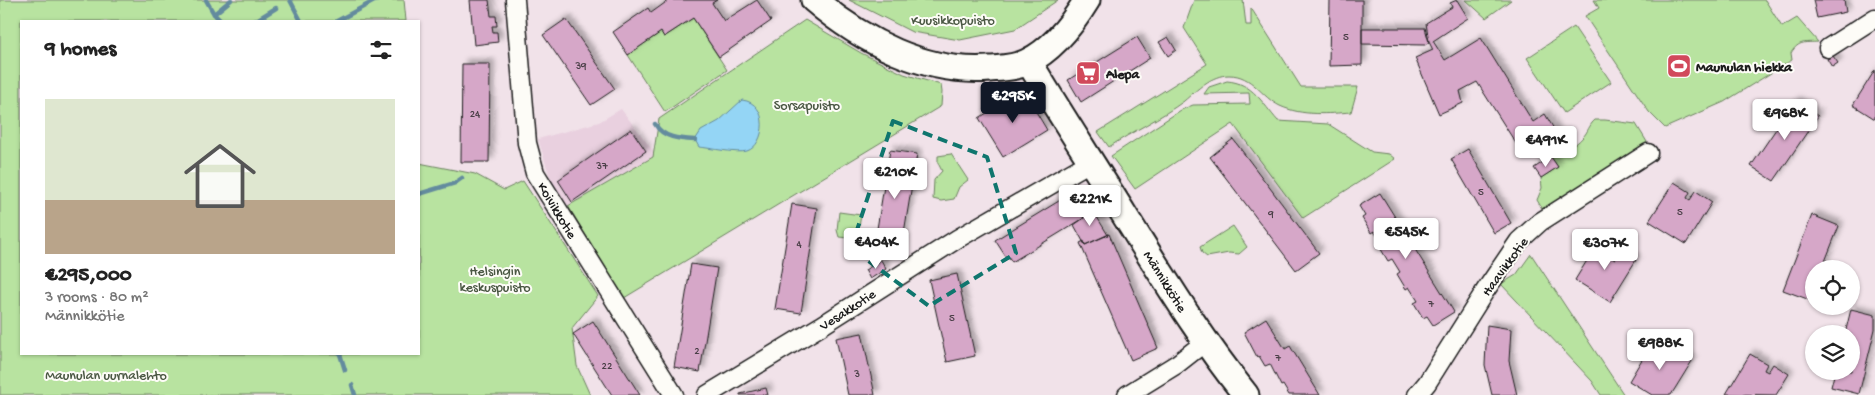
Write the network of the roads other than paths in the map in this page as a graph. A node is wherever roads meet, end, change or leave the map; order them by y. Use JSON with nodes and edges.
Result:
{"nodes":[{"id":1,"x":515,"y":0,"type":"edge"},
{"id":2,"x":814,"y":0,"type":"edge"},
{"id":3,"x":1088,"y":0,"type":"edge"},
{"id":4,"x":1875,"y":18,"type":"edge"},
{"id":5,"x":1828,"y":48,"type":"dead end"},
{"id":6,"x":1029,"y":62,"type":"junction"},
{"id":7,"x":1648,"y":153,"type":"dead end"},
{"id":8,"x":1090,"y":162,"type":"junction"},
{"id":9,"x":1205,"y":342,"type":"junction"},
{"id":10,"x":674,"y":395,"type":"edge"},
{"id":11,"x":706,"y":395,"type":"edge"},
{"id":12,"x":1128,"y":395,"type":"edge"},
{"id":13,"x":1246,"y":395,"type":"edge"},
{"id":14,"x":1416,"y":395,"type":"edge"}],
"edges":[{"from":1,"to":10,"type":"street","name":"Koivikkotie"},
{"from":2,"to":6,"type":"street"},
{"from":3,"to":6,"type":"street"},
{"from":4,"to":5,"type":"street"},
{"from":6,"to":8,"type":"street","name":"Männikkötie"},
{"from":7,"to":14,"type":"street","name":"Haavikkotie"},
{"from":8,"to":9,"type":"street","name":"Männikkötie"},
{"from":8,"to":11,"type":"street","name":"Vesakkotie"},
{"from":9,"to":12,"type":"street"},
{"from":9,"to":13,"type":"street","name":"Männikkötie"}]}
